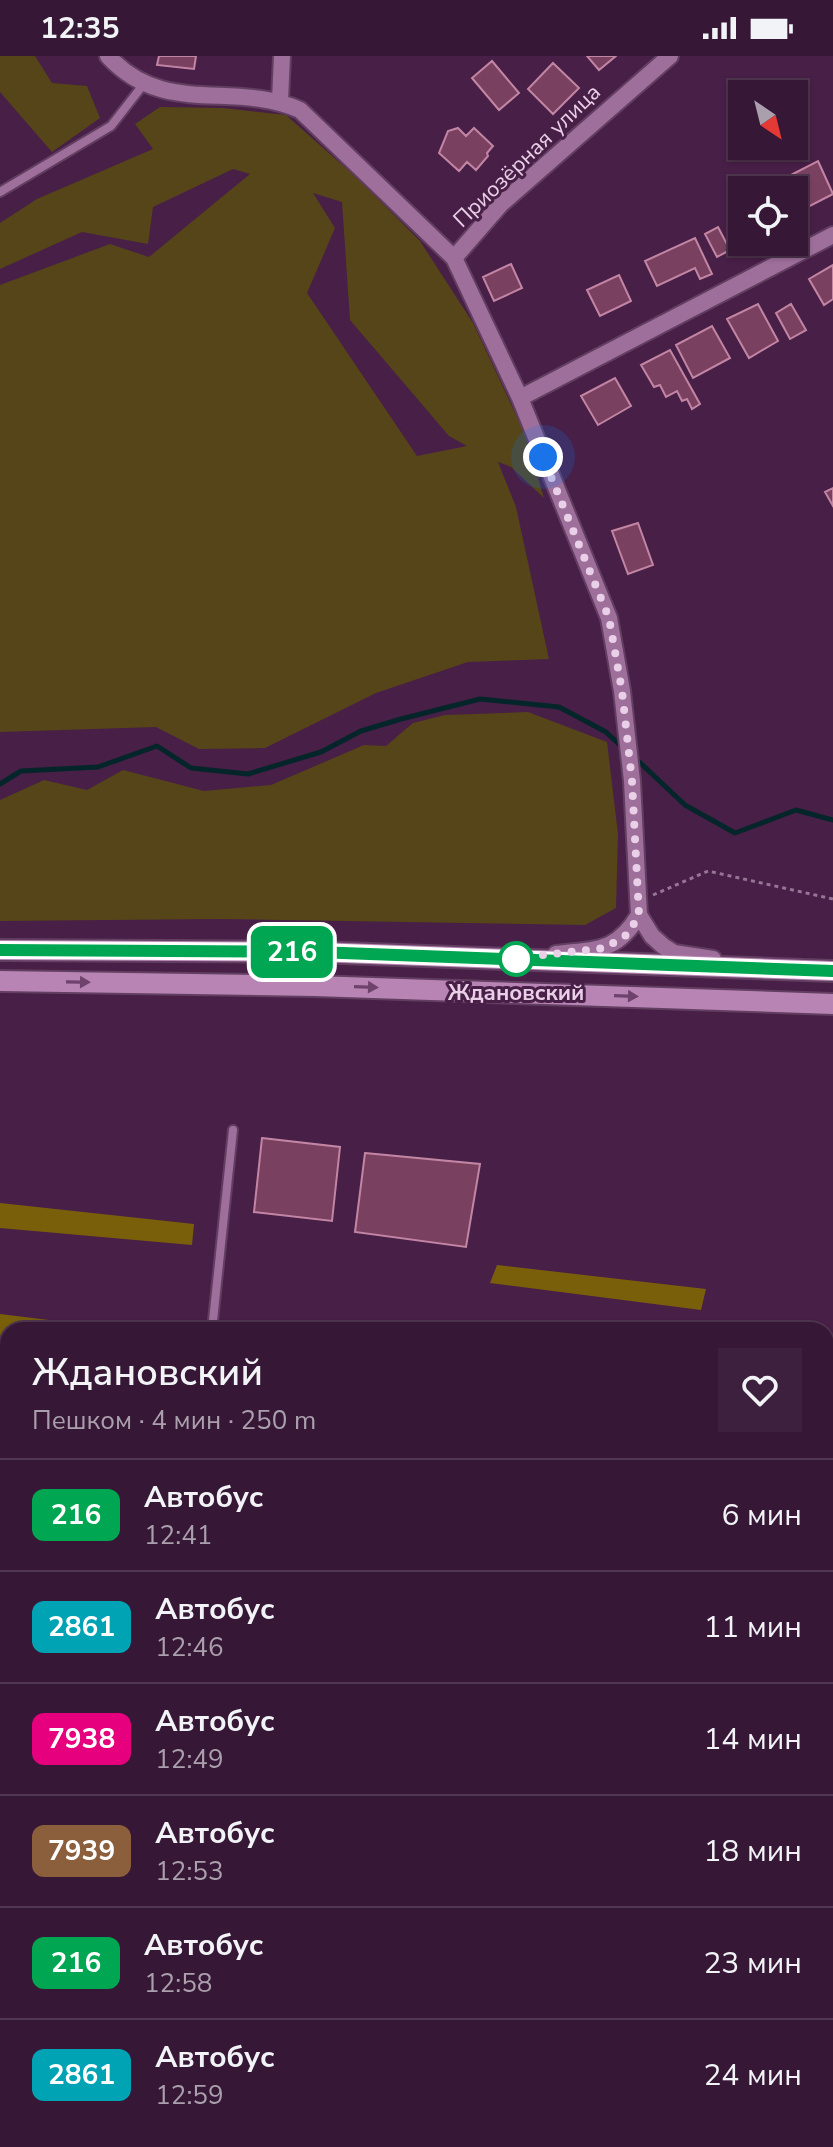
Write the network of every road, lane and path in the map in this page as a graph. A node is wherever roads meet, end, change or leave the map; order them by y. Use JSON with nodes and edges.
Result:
{"nodes":[{"id":1,"x":108,"y":56,"type":"edge"},
{"id":2,"x":282,"y":56,"type":"edge"},
{"id":3,"x":670,"y":56,"type":"edge"},
{"id":4,"x":143,"y":85,"type":"junction"},
{"id":5,"x":280,"y":101,"type":"junction"},
{"id":6,"x":0,"y":192,"type":"edge"},
{"id":7,"x":833,"y":235,"type":"edge"},
{"id":8,"x":454,"y":258,"type":"junction"},
{"id":9,"x":520,"y":398,"type":"junction"},
{"id":10,"x":833,"y":899,"type":"edge"},
{"id":11,"x":638,"y":908,"type":"junction"},
{"id":12,"x":0,"y":950,"type":"edge"},
{"id":13,"x":508,"y":959,"type":"junction"},
{"id":14,"x":780,"y":970,"type":"junction"},
{"id":15,"x":833,"y":971,"type":"edge"},
{"id":16,"x":0,"y":981,"type":"edge"},
{"id":17,"x":833,"y":1004,"type":"edge"},
{"id":18,"x":233,"y":1130,"type":"dead end"},
{"id":19,"x":213,"y":1322,"type":"edge"}],
"edges":[{"from":1,"to":4,"type":"street"},
{"from":2,"to":5,"type":"street"},
{"from":3,"to":8,"type":"street","name":"Приозёрная улица"},
{"from":4,"to":5,"type":"street"},
{"from":4,"to":6,"type":"lane"},
{"from":5,"to":8,"type":"street"},
{"from":7,"to":9,"type":"street"},
{"from":8,"to":9,"type":"street"},
{"from":9,"to":11,"type":"street"},
{"from":10,"to":11,"type":"path"},
{"from":11,"to":13,"type":"street"},
{"from":11,"to":14,"type":"street"},
{"from":12,"to":13,"type":"main road"},
{"from":13,"to":14,"type":"main road"},
{"from":14,"to":15,"type":"main road"},
{"from":16,"to":17,"type":"main road","one_way":true},
{"from":18,"to":19,"type":"lane"}]}
